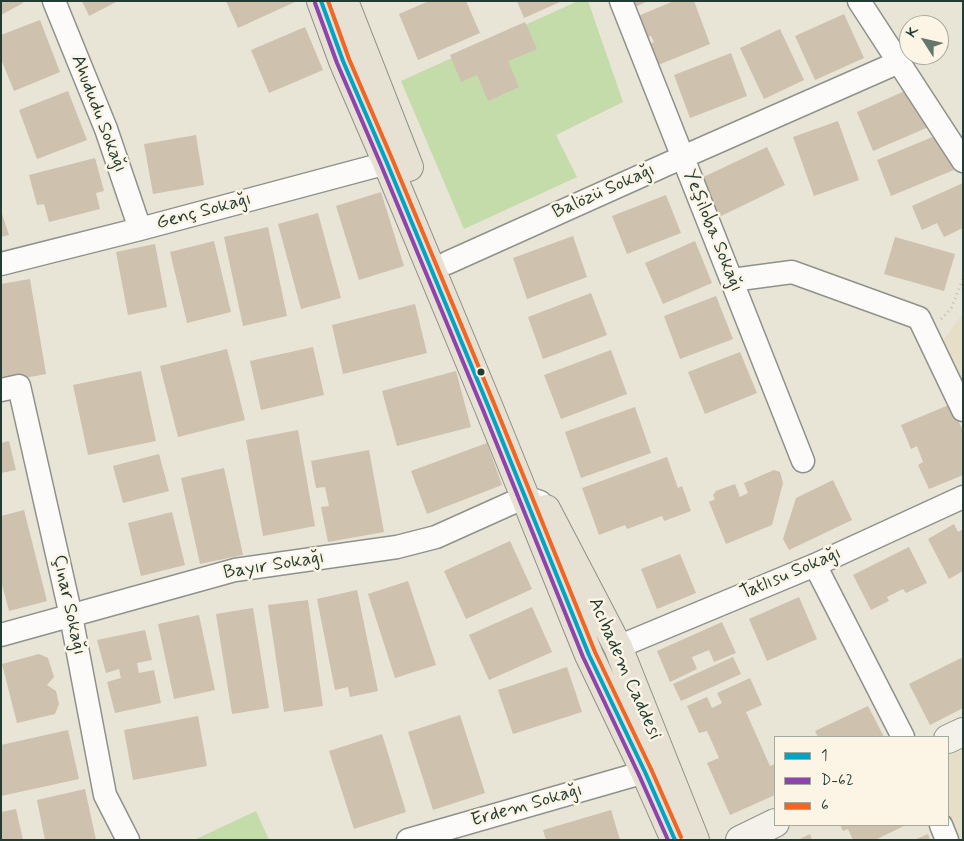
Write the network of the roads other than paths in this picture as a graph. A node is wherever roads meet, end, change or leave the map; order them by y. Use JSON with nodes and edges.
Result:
{"nodes":[{"id":1,"x":54,"y":1,"type":"edge"},
{"id":2,"x":321,"y":1,"type":"edge"},
{"id":3,"x":344,"y":1,"type":"edge"},
{"id":4,"x":621,"y":1,"type":"edge"},
{"id":5,"x":859,"y":1,"type":"edge"},
{"id":6,"x":899,"y":62,"type":"joint"},
{"id":7,"x":901,"y":65,"type":"edge"},
{"id":8,"x":683,"y":157,"type":"junction"},
{"id":9,"x":963,"y":161,"type":"edge"},
{"id":10,"x":397,"y":164,"type":"junction"},
{"id":11,"x":140,"y":229,"type":"junction"},
{"id":12,"x":447,"y":263,"type":"junction"},
{"id":13,"x":1,"y":264,"type":"edge"},
{"id":14,"x":732,"y":280,"type":"junction"},
{"id":15,"x":1,"y":390,"type":"edge"},
{"id":16,"x":963,"y":410,"type":"edge"},
{"id":17,"x":803,"y":461,"type":"dead end"},
{"id":18,"x":963,"y":497,"type":"edge"},
{"id":19,"x":534,"y":500,"type":"junction"},
{"id":20,"x":815,"y":565,"type":"junction"},
{"id":21,"x":71,"y":616,"type":"junction"},
{"id":22,"x":1,"y":635,"type":"edge"},
{"id":23,"x":618,"y":647,"type":"junction"},
{"id":24,"x":963,"y":732,"type":"edge"},
{"id":25,"x":902,"y":736,"type":"edge"},
{"id":26,"x":949,"y":739,"type":"edge"},
{"id":27,"x":645,"y":772,"type":"junction"},
{"id":28,"x":774,"y":823,"type":"edge"},
{"id":29,"x":941,"y":826,"type":"edge"},
{"id":30,"x":128,"y":840,"type":"edge"},
{"id":31,"x":408,"y":840,"type":"edge"},
{"id":32,"x":675,"y":840,"type":"edge"},
{"id":33,"x":695,"y":840,"type":"edge"},
{"id":34,"x":740,"y":840,"type":"edge"},
{"id":35,"x":947,"y":840,"type":"edge"}],
"edges":[{"from":1,"to":11,"type":"street","name":"Ahududu Sokağı"},
{"from":2,"to":10,"type":"main road","name":"Acıbadem Caddesi"},
{"from":3,"to":10,"type":"main road","name":"Acıbadem Caddesi"},
{"from":4,"to":8,"type":"street","name":"Yeşiloba Sokağı"},
{"from":5,"to":6,"type":"street"},
{"from":6,"to":8,"type":"street","name":"Balözü Sokağı"},
{"from":7,"to":9,"type":"street"},
{"from":8,"to":12,"type":"street","name":"Balözü Sokağı"},
{"from":8,"to":14,"type":"street","name":"Yeşiloba Sokağı"},
{"from":10,"to":11,"type":"street","name":"Genç Sokağı"},
{"from":10,"to":12,"type":"main road","name":"Acıbadem Caddesi"},
{"from":10,"to":19,"type":"main road","name":"Acıbadem Caddesi"},
{"from":11,"to":13,"type":"street","name":"Genç Sokağı"},
{"from":12,"to":19,"type":"main road","name":"Acıbadem Caddesi"},
{"from":14,"to":16,"type":"street"},
{"from":14,"to":17,"type":"street","name":"Yeşiloba Sokağı"},
{"from":15,"to":21,"type":"street","name":"Çınar Sokağı"},
{"from":18,"to":20,"type":"street","name":"Tatlısu Sokağı"},
{"from":19,"to":21,"type":"street","name":"Bayır Sokağı"},
{"from":19,"to":23,"type":"main road","name":"Acıbadem Caddesi"},
{"from":19,"to":27,"type":"main road","name":"Acıbadem Caddesi"},
{"from":20,"to":23,"type":"street","name":"Tatlısu Sokağı"},
{"from":20,"to":25,"type":"street"},
{"from":21,"to":22,"type":"street","name":"Bayır Sokağı"},
{"from":21,"to":30,"type":"street","name":"Çınar Sokağı"},
{"from":23,"to":33,"type":"main road","name":"Acıbadem Caddesi"},
{"from":24,"to":26,"type":"main road"},
{"from":27,"to":31,"type":"street","name":"Erdem Sokağı"},
{"from":27,"to":32,"type":"main road","name":"Acıbadem Caddesi"},
{"from":28,"to":34,"type":"main road"},
{"from":29,"to":35,"type":"street"}]}
